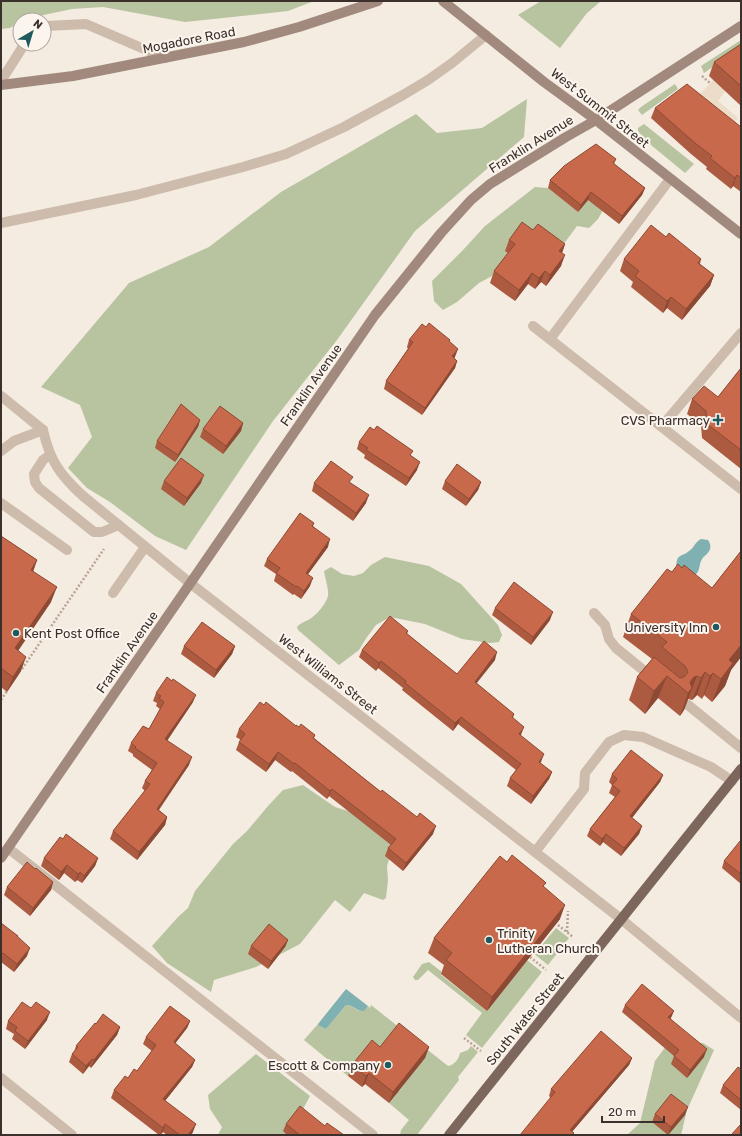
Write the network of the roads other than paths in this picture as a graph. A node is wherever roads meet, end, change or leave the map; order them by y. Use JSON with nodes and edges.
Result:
{"nodes":[{"id":1,"x":378,"y":1,"type":"edge"},
{"id":2,"x":443,"y":1,"type":"edge"},
{"id":3,"x":52,"y":26,"type":"edge"},
{"id":4,"x":741,"y":26,"type":"edge"},
{"id":5,"x":486,"y":35,"type":"junction"},
{"id":6,"x":19,"y":52,"type":"edge"},
{"id":7,"x":165,"y":58,"type":"junction"},
{"id":8,"x":1,"y":81,"type":"edge"},
{"id":9,"x":1,"y":85,"type":"edge"},
{"id":10,"x":596,"y":120,"type":"junction"},
{"id":11,"x":670,"y":180,"type":"junction"},
{"id":12,"x":1,"y":223,"type":"edge"},
{"id":13,"x":741,"y":234,"type":"edge"},
{"id":14,"x":533,"y":326,"type":"dead end"},
{"id":15,"x":741,"y":333,"type":"edge"},
{"id":16,"x":550,"y":339,"type":"junction"},
{"id":17,"x":1,"y":396,"type":"edge"},
{"id":18,"x":662,"y":426,"type":"junction"},
{"id":19,"x":43,"y":430,"type":"junction"},
{"id":20,"x":1,"y":451,"type":"edge"},
{"id":21,"x":50,"y":455,"type":"junction"},
{"id":22,"x":741,"y":489,"type":"edge"},
{"id":23,"x":1,"y":503,"type":"edge"},
{"id":24,"x":119,"y":526,"type":"junction"},
{"id":25,"x":145,"y":547,"type":"junction"},
{"id":26,"x":66,"y":550,"type":"dead end"},
{"id":27,"x":190,"y":583,"type":"junction"},
{"id":28,"x":113,"y":593,"type":"dead end"},
{"id":29,"x":594,"y":613,"type":"dead end"},
{"id":30,"x":662,"y":685,"type":"edge"},
{"id":31,"x":688,"y":705,"type":"edge"},
{"id":32,"x":741,"y":748,"type":"edge"},
{"id":33,"x":741,"y":769,"type":"edge"},
{"id":34,"x":732,"y":781,"type":"junction"},
{"id":35,"x":8,"y":848,"type":"junction"},
{"id":36,"x":535,"y":852,"type":"junction"},
{"id":37,"x":1,"y":858,"type":"edge"},
{"id":38,"x":621,"y":919,"type":"junction"},
{"id":39,"x":741,"y":1018,"type":"edge"},
{"id":40,"x":1,"y":1078,"type":"edge"},
{"id":41,"x":72,"y":1135,"type":"edge"},
{"id":42,"x":373,"y":1135,"type":"edge"},
{"id":43,"x":449,"y":1135,"type":"edge"}],
"edges":[{"from":1,"to":7,"type":"street","name":"Mogadore Road"},
{"from":2,"to":5,"type":"street","name":"West Summit Street"},
{"from":3,"to":7,"type":"street"},
{"from":4,"to":10,"type":"street","name":"Franklin Avenue"},
{"from":5,"to":10,"type":"street","name":"West Summit Street"},
{"from":5,"to":12,"type":"street"},
{"from":6,"to":8,"type":"street"},
{"from":7,"to":9,"type":"street","name":"Mogadore Road"},
{"from":10,"to":11,"type":"street","name":"West Summit Street"},
{"from":10,"to":27,"type":"street","name":"Franklin Avenue"},
{"from":11,"to":13,"type":"street","name":"West Summit Street"},
{"from":11,"to":16,"type":"street"},
{"from":14,"to":16,"type":"street"},
{"from":15,"to":18,"type":"street"},
{"from":16,"to":18,"type":"street"},
{"from":17,"to":19,"type":"street"},
{"from":18,"to":22,"type":"street"},
{"from":19,"to":20,"type":"street"},
{"from":19,"to":21,"type":"street","name":"West Williams Street"},
{"from":21,"to":24,"type":"street","name":"West Williams Street"},
{"from":21,"to":24,"type":"street"},
{"from":23,"to":26,"type":"street"},
{"from":24,"to":25,"type":"street","name":"West Williams Street"},
{"from":25,"to":27,"type":"street","name":"West Williams Street"},
{"from":25,"to":28,"type":"street"},
{"from":27,"to":35,"type":"street","name":"Franklin Avenue"},
{"from":27,"to":36,"type":"street","name":"West Williams Street"},
{"from":29,"to":30,"type":"street"},
{"from":31,"to":32,"type":"street"},
{"from":33,"to":34,"type":"main road","name":"South Water Street"},
{"from":34,"to":36,"type":"street"},
{"from":34,"to":38,"type":"main road","name":"South Water Street"},
{"from":35,"to":37,"type":"street","name":"Franklin Avenue"},
{"from":35,"to":42,"type":"street"},
{"from":36,"to":38,"type":"street","name":"West Williams Street"},
{"from":38,"to":39,"type":"street","name":"West Williams Street"},
{"from":38,"to":43,"type":"main road","name":"South Water Street"},
{"from":40,"to":41,"type":"street"}]}
